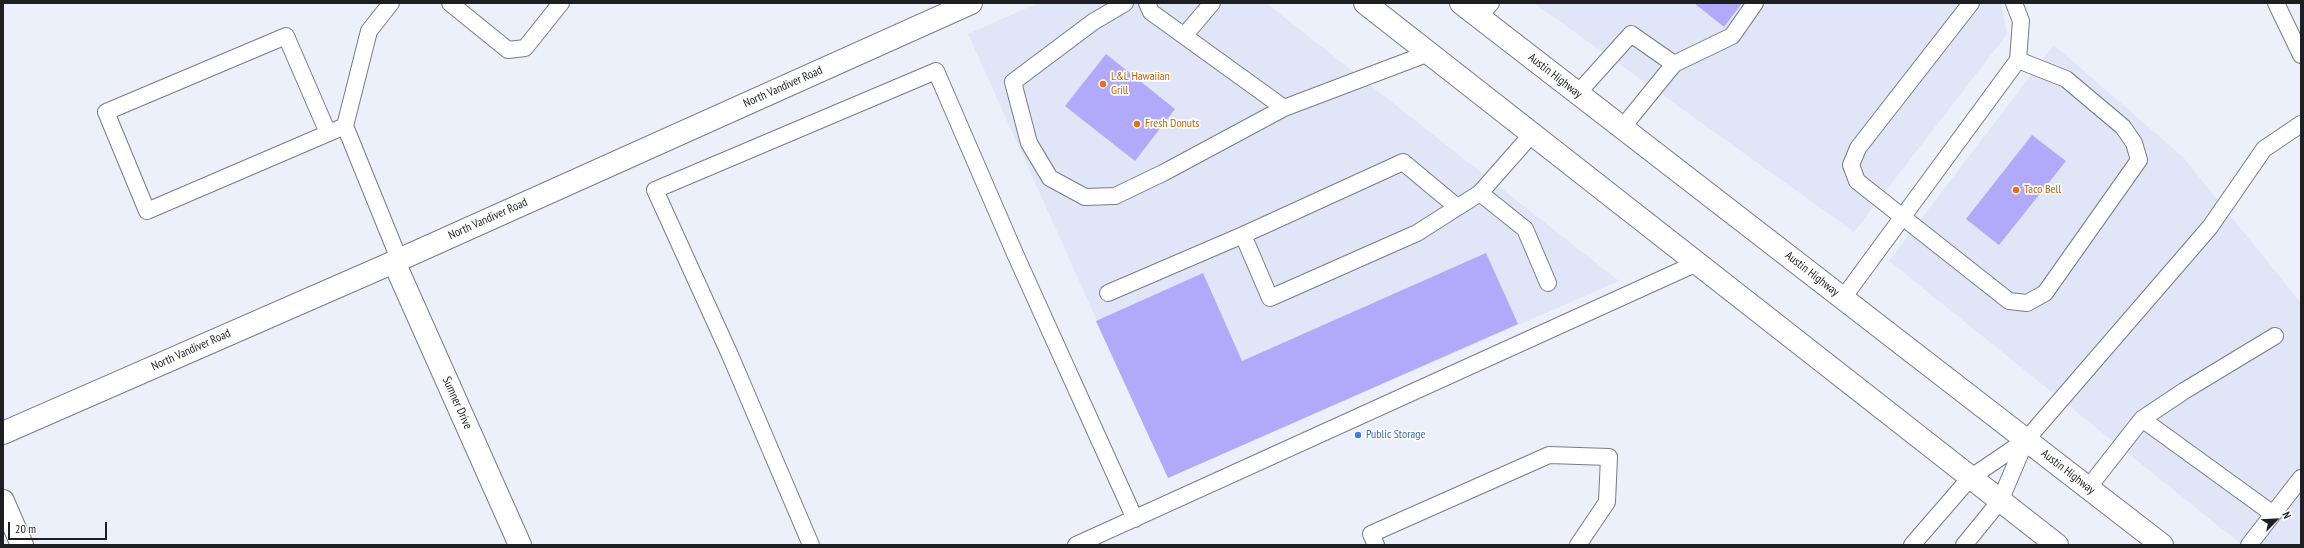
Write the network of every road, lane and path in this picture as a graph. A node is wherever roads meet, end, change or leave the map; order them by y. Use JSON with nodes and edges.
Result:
{"nodes":[{"id":1,"x":390,"y":3,"type":"edge"},
{"id":2,"x":450,"y":3,"type":"edge"},
{"id":3,"x":561,"y":3,"type":"edge"},
{"id":4,"x":971,"y":3,"type":"edge"},
{"id":5,"x":1125,"y":3,"type":"edge"},
{"id":6,"x":1147,"y":3,"type":"edge"},
{"id":7,"x":1212,"y":3,"type":"edge"},
{"id":8,"x":1365,"y":3,"type":"edge"},
{"id":9,"x":1461,"y":3,"type":"edge"},
{"id":10,"x":1755,"y":3,"type":"edge"},
{"id":11,"x":1971,"y":3,"type":"edge"},
{"id":12,"x":2014,"y":3,"type":"edge"},
{"id":13,"x":2276,"y":3,"type":"edge"},
{"id":14,"x":1485,"y":10,"type":"edge"},
{"id":15,"x":1184,"y":36,"type":"junction"},
{"id":16,"x":1428,"y":53,"type":"junction"},
{"id":17,"x":2301,"y":55,"type":"edge"},
{"id":18,"x":2018,"y":60,"type":"junction"},
{"id":19,"x":1674,"y":64,"type":"junction"},
{"id":20,"x":1578,"y":93,"type":"junction"},
{"id":21,"x":1284,"y":108,"type":"junction"},
{"id":22,"x":2301,"y":124,"type":"edge"},
{"id":23,"x":345,"y":126,"type":"junction"},
{"id":24,"x":1622,"y":128,"type":"junction"},
{"id":25,"x":328,"y":133,"type":"junction"},
{"id":26,"x":1532,"y":134,"type":"junction"},
{"id":27,"x":1480,"y":193,"type":"junction"},
{"id":28,"x":1457,"y":207,"type":"junction"},
{"id":29,"x":1903,"y":216,"type":"junction"},
{"id":30,"x":1243,"y":235,"type":"junction"},
{"id":31,"x":396,"y":260,"type":"junction"},
{"id":32,"x":1697,"y":263,"type":"junction"},
{"id":33,"x":1548,"y":282,"type":"dead end"},
{"id":34,"x":1108,"y":293,"type":"dead end"},
{"id":35,"x":1843,"y":298,"type":"junction"},
{"id":36,"x":2274,"y":336,"type":"dead end"},
{"id":37,"x":2142,"y":419,"type":"junction"},
{"id":38,"x":3,"y":432,"type":"edge"},
{"id":39,"x":2026,"y":440,"type":"junction"},
{"id":40,"x":1970,"y":478,"type":"junction"},
{"id":41,"x":2301,"y":478,"type":"edge"},
{"id":42,"x":2088,"y":488,"type":"junction"},
{"id":43,"x":3,"y":501,"type":"edge"},
{"id":44,"x":2000,"y":501,"type":"junction"},
{"id":45,"x":2273,"y":514,"type":"junction"},
{"id":46,"x":1134,"y":518,"type":"junction"},
{"id":47,"x":22,"y":545,"type":"edge"},
{"id":48,"x":520,"y":545,"type":"edge"},
{"id":49,"x":811,"y":545,"type":"edge"},
{"id":50,"x":1076,"y":545,"type":"edge"},
{"id":51,"x":1376,"y":545,"type":"edge"},
{"id":52,"x":1578,"y":545,"type":"edge"},
{"id":53,"x":1912,"y":545,"type":"edge"},
{"id":54,"x":1964,"y":545,"type":"edge"},
{"id":55,"x":2057,"y":545,"type":"edge"},
{"id":56,"x":2162,"y":545,"type":"edge"},
{"id":57,"x":2249,"y":545,"type":"edge"}],
"edges":[{"from":1,"to":23,"type":"lane"},
{"from":2,"to":3,"type":"lane"},
{"from":4,"to":31,"type":"main road","name":"North Vandiver Road"},
{"from":5,"to":21,"type":"lane"},
{"from":6,"to":15,"type":"lane"},
{"from":7,"to":15,"type":"lane"},
{"from":8,"to":16,"type":"main road"},
{"from":9,"to":14,"type":"main road","name":"Austin Highway"},
{"from":10,"to":19,"type":"lane"},
{"from":11,"to":29,"type":"lane"},
{"from":12,"to":18,"type":"lane"},
{"from":13,"to":17,"type":"lane"},
{"from":14,"to":20,"type":"main road","name":"Austin Highway"},
{"from":15,"to":21,"type":"lane"},
{"from":16,"to":21,"type":"lane"},
{"from":16,"to":26,"type":"main road"},
{"from":18,"to":29,"type":"lane"},
{"from":18,"to":29,"type":"lane"},
{"from":19,"to":20,"type":"lane"},
{"from":19,"to":24,"type":"lane"},
{"from":20,"to":24,"type":"main road","name":"Austin Highway"},
{"from":22,"to":39,"type":"lane"},
{"from":23,"to":25,"type":"lane"},
{"from":23,"to":31,"type":"lane"},
{"from":24,"to":35,"type":"main road","name":"Austin Highway"},
{"from":25,"to":25,"type":"lane"},
{"from":26,"to":27,"type":"lane"},
{"from":26,"to":32,"type":"main road"},
{"from":27,"to":28,"type":"lane"},
{"from":27,"to":33,"type":"lane"},
{"from":28,"to":30,"type":"lane"},
{"from":28,"to":30,"type":"lane"},
{"from":29,"to":35,"type":"lane"},
{"from":30,"to":34,"type":"lane"},
{"from":31,"to":38,"type":"main road","name":"North Vandiver Road"},
{"from":31,"to":48,"type":"main road","name":"Sumner Drive"},
{"from":32,"to":40,"type":"main road"},
{"from":32,"to":46,"type":"lane"},
{"from":35,"to":39,"type":"main road","name":"Austin Highway"},
{"from":36,"to":37,"type":"lane"},
{"from":37,"to":42,"type":"lane"},
{"from":37,"to":45,"type":"lane"},
{"from":39,"to":40,"type":"lane"},
{"from":39,"to":42,"type":"main road","name":"Austin Highway"},
{"from":39,"to":44,"type":"lane"},
{"from":40,"to":44,"type":"main road"},
{"from":40,"to":53,"type":"lane"},
{"from":41,"to":45,"type":"lane"},
{"from":42,"to":56,"type":"main road","name":"Austin Highway"},
{"from":43,"to":47,"type":"main road"},
{"from":44,"to":54,"type":"lane"},
{"from":44,"to":55,"type":"main road"},
{"from":45,"to":57,"type":"lane"},
{"from":46,"to":49,"type":"lane"},
{"from":46,"to":50,"type":"lane"},
{"from":51,"to":52,"type":"lane"}]}
